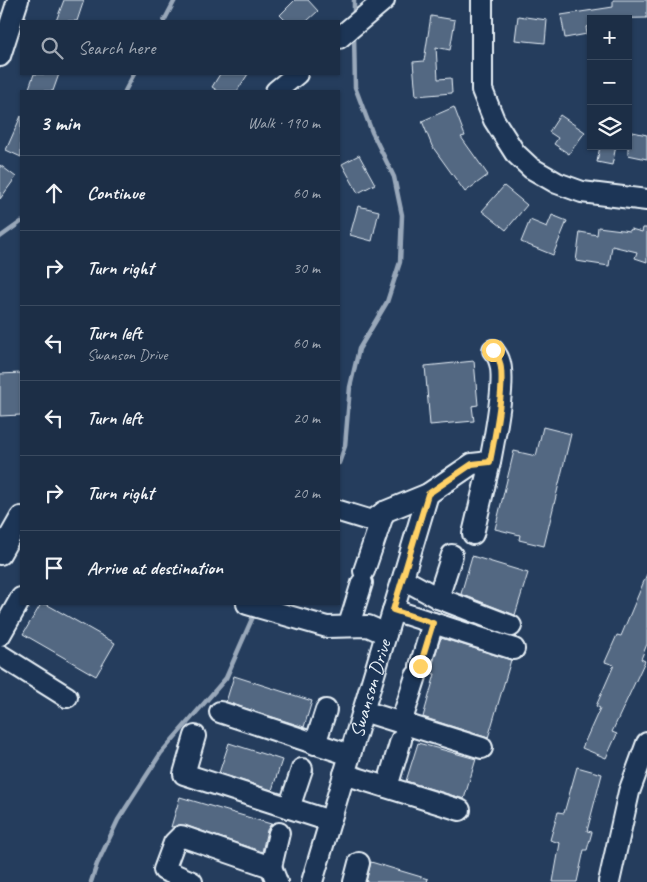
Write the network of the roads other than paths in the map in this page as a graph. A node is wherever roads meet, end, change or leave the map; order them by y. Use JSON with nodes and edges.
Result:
{"nodes":[{"id":1,"x":18,"y":0,"type":"edge"},
{"id":2,"x":384,"y":0,"type":"edge"},
{"id":3,"x":482,"y":0,"type":"edge"},
{"id":4,"x":340,"y":37,"type":"edge"},
{"id":5,"x":0,"y":56,"type":"edge"},
{"id":6,"x":296,"y":75,"type":"edge"},
{"id":7,"x":277,"y":90,"type":"edge"},
{"id":8,"x":647,"y":200,"type":"edge"},
{"id":9,"x":493,"y":350,"type":"dead end"},
{"id":10,"x":490,"y":462,"type":"junction"},
{"id":11,"x":428,"y":494,"type":"junction"},
{"id":12,"x":340,"y":511,"type":"edge"},
{"id":13,"x":384,"y":512,"type":"junction"},
{"id":14,"x":20,"y":519,"type":"edge"},
{"id":15,"x":473,"y":534,"type":"dead end"},
{"id":16,"x":0,"y":554,"type":"edge"},
{"id":17,"x":452,"y":555,"type":"dead end"},
{"id":18,"x":403,"y":578,"type":"junction"},
{"id":19,"x":438,"y":598,"type":"junction"},
{"id":20,"x":20,"y":600,"type":"edge"},
{"id":21,"x":250,"y":605,"type":"edge"},
{"id":22,"x":393,"y":610,"type":"junction"},
{"id":23,"x":433,"y":623,"type":"junction"},
{"id":24,"x":349,"y":625,"type":"junction"},
{"id":25,"x":511,"y":626,"type":"dead end"},
{"id":26,"x":386,"y":634,"type":"junction"},
{"id":27,"x":0,"y":635,"type":"edge"},
{"id":28,"x":514,"y":649,"type":"dead end"},
{"id":29,"x":0,"y":655,"type":"edge"},
{"id":30,"x":67,"y":697,"type":"dead end"},
{"id":31,"x":326,"y":710,"type":"dead end"},
{"id":32,"x":220,"y":712,"type":"dead end"},
{"id":33,"x":363,"y":712,"type":"junction"},
{"id":34,"x":401,"y":732,"type":"junction"},
{"id":35,"x":195,"y":736,"type":"dead end"},
{"id":36,"x":647,"y":743,"type":"edge"},
{"id":37,"x":315,"y":744,"type":"junction"},
{"id":38,"x":482,"y":748,"type":"dead end"},
{"id":39,"x":350,"y":755,"type":"junction"},
{"id":40,"x":302,"y":769,"type":"dead end"},
{"id":41,"x":344,"y":774,"type":"junction"},
{"id":42,"x":387,"y":787,"type":"junction"},
{"id":43,"x":289,"y":808,"type":"junction"},
{"id":44,"x":460,"y":810,"type":"dead end"},
{"id":45,"x":330,"y":821,"type":"junction"},
{"id":46,"x":279,"y":833,"type":"dead end"},
{"id":47,"x":274,"y":874,"type":"edge"},
{"id":48,"x":192,"y":882,"type":"edge"},
{"id":49,"x":312,"y":882,"type":"edge"},
{"id":50,"x":609,"y":882,"type":"edge"}],
"edges":[{"from":1,"to":5,"type":"street"},
{"from":2,"to":4,"type":"street"},
{"from":3,"to":8,"type":"street"},
{"from":6,"to":7,"type":"street"},
{"from":9,"to":10,"type":"street"},
{"from":10,"to":11,"type":"street"},
{"from":10,"to":15,"type":"street"},
{"from":11,"to":13,"type":"street"},
{"from":11,"to":18,"type":"street","name":"Swanson Drive"},
{"from":12,"to":13,"type":"street"},
{"from":13,"to":24,"type":"street"},
{"from":14,"to":16,"type":"street"},
{"from":17,"to":19,"type":"street"},
{"from":18,"to":19,"type":"street"},
{"from":18,"to":22,"type":"street","name":"Swanson Drive"},
{"from":19,"to":25,"type":"street"},
{"from":20,"to":27,"type":"street"},
{"from":21,"to":24,"type":"street"},
{"from":22,"to":23,"type":"street"},
{"from":22,"to":26,"type":"street","name":"Swanson Drive"},
{"from":23,"to":28,"type":"street"},
{"from":23,"to":34,"type":"street"},
{"from":24,"to":26,"type":"street"},
{"from":26,"to":33,"type":"street","name":"Swanson Drive"},
{"from":29,"to":30,"type":"street"},
{"from":31,"to":37,"type":"street"},
{"from":32,"to":37,"type":"street"},
{"from":33,"to":34,"type":"street"},
{"from":33,"to":39,"type":"street","name":"Swanson Drive"},
{"from":34,"to":38,"type":"street"},
{"from":34,"to":42,"type":"street"},
{"from":35,"to":43,"type":"street"},
{"from":36,"to":50,"type":"street"},
{"from":37,"to":39,"type":"street"},
{"from":39,"to":41,"type":"street","name":"Swanson Drive"},
{"from":40,"to":43,"type":"street"},
{"from":41,"to":42,"type":"street"},
{"from":41,"to":45,"type":"street","name":"Swanson Drive"},
{"from":42,"to":44,"type":"street"},
{"from":43,"to":45,"type":"street"},
{"from":45,"to":49,"type":"street","name":"Swanson Drive"},
{"from":46,"to":47,"type":"street"},
{"from":47,"to":48,"type":"street"}]}
